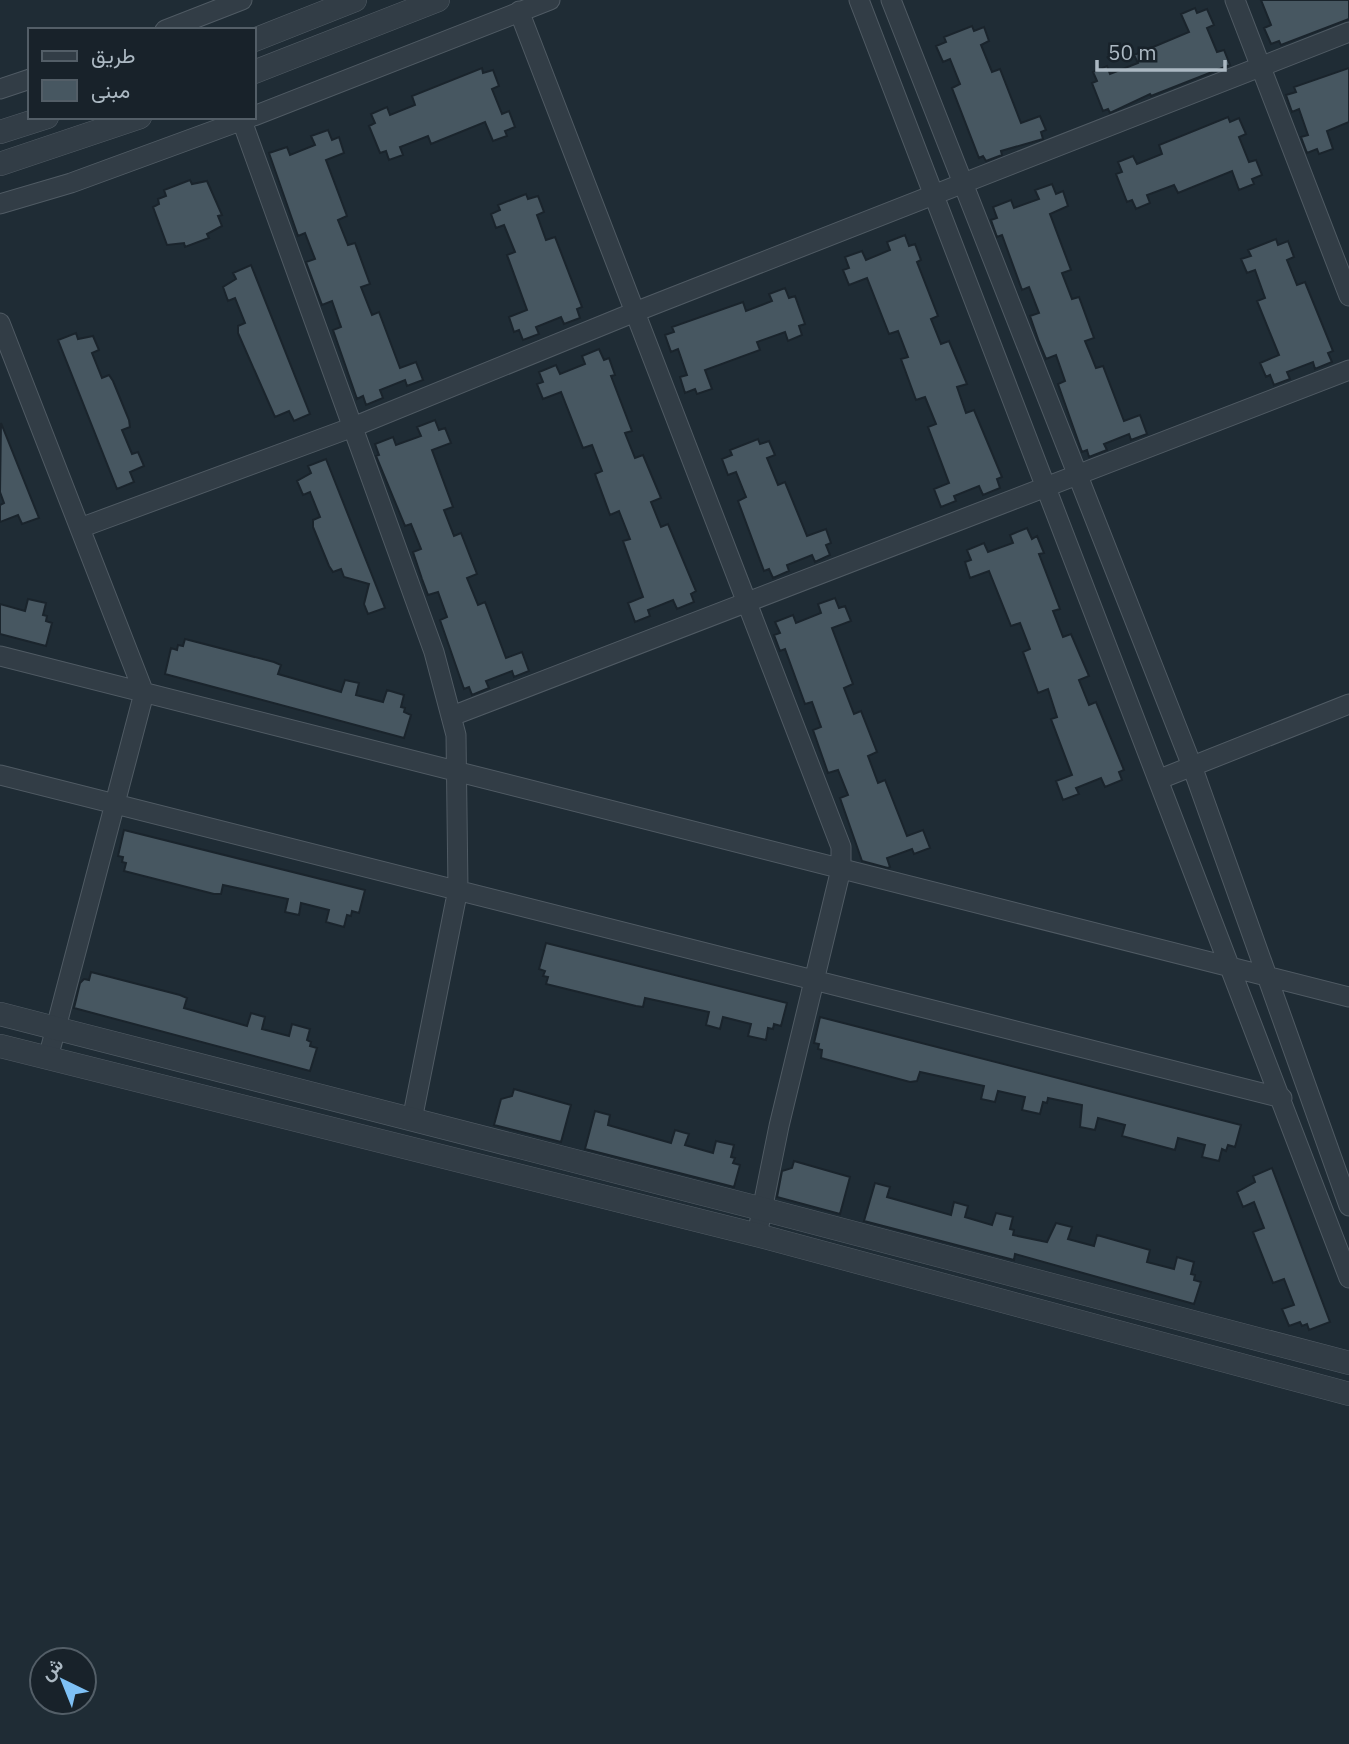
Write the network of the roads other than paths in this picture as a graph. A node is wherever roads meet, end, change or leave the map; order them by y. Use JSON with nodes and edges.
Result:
{"nodes":[{"id":1,"x":242,"y":0,"type":"edge"},
{"id":2,"x":355,"y":0,"type":"edge"},
{"id":3,"x":438,"y":0,"type":"edge"},
{"id":4,"x":550,"y":0,"type":"edge"},
{"id":5,"x":859,"y":0,"type":"edge"},
{"id":6,"x":891,"y":0,"type":"edge"},
{"id":7,"x":1235,"y":0,"type":"edge"},
{"id":8,"x":519,"y":11,"type":"junction"},
{"id":9,"x":170,"y":28,"type":"edge"},
{"id":10,"x":1349,"y":32,"type":"edge"},
{"id":11,"x":256,"y":39,"type":"edge"},
{"id":12,"x":1261,"y":68,"type":"junction"},
{"id":13,"x":256,"y":71,"type":"edge"},
{"id":14,"x":28,"y":80,"type":"edge"},
{"id":15,"x":0,"y":89,"type":"edge"},
{"id":16,"x":256,"y":115,"type":"edge"},
{"id":17,"x":41,"y":119,"type":"edge"},
{"id":18,"x":134,"y":119,"type":"edge"},
{"id":19,"x":246,"y":119,"type":"edge"},
{"id":20,"x":249,"y":119,"type":"edge"},
{"id":21,"x":0,"y":132,"type":"edge"},
{"id":22,"x":0,"y":164,"type":"edge"},
{"id":23,"x":965,"y":185,"type":"junction"},
{"id":24,"x":935,"y":197,"type":"junction"},
{"id":25,"x":0,"y":204,"type":"edge"},
{"id":26,"x":1349,"y":296,"type":"edge"},
{"id":27,"x":635,"y":312,"type":"junction"},
{"id":28,"x":0,"y":323,"type":"edge"},
{"id":29,"x":1349,"y":370,"type":"edge"},
{"id":30,"x":353,"y":427,"type":"junction"},
{"id":31,"x":1080,"y":474,"type":"junction"},
{"id":32,"x":1047,"y":487,"type":"junction"},
{"id":33,"x":80,"y":528,"type":"junction"},
{"id":34,"x":747,"y":604,"type":"junction"},
{"id":35,"x":0,"y":656,"type":"edge"},
{"id":36,"x":144,"y":693,"type":"junction"},
{"id":37,"x":1349,"y":704,"type":"edge"},
{"id":38,"x":452,"y":716,"type":"junction"},
{"id":39,"x":1192,"y":766,"type":"junction"},
{"id":40,"x":459,"y":772,"type":"junction"},
{"id":41,"x":0,"y":775,"type":"edge"},
{"id":42,"x":1160,"y":779,"type":"junction"},
{"id":43,"x":115,"y":804,"type":"junction"},
{"id":44,"x":841,"y":869,"type":"junction"},
{"id":45,"x":458,"y":889,"type":"junction"},
{"id":46,"x":1230,"y":967,"type":"junction"},
{"id":47,"x":1269,"y":977,"type":"junction"},
{"id":48,"x":815,"y":981,"type":"junction"},
{"id":49,"x":1349,"y":997,"type":"edge"},
{"id":50,"x":0,"y":1014,"type":"edge"},
{"id":51,"x":56,"y":1028,"type":"junction"},
{"id":52,"x":0,"y":1046,"type":"edge"},
{"id":53,"x":48,"y":1058,"type":"junction"},
{"id":54,"x":1282,"y":1098,"type":"junction"},
{"id":55,"x":412,"y":1120,"type":"junction"},
{"id":56,"x":1349,"y":1206,"type":"edge"},
{"id":57,"x":761,"y":1209,"type":"junction"},
{"id":58,"x":757,"y":1235,"type":"junction"},
{"id":59,"x":1349,"y":1278,"type":"edge"},
{"id":60,"x":1349,"y":1363,"type":"edge"},
{"id":61,"x":1349,"y":1394,"type":"edge"}],
"edges":[{"from":1,"to":9,"type":"street"},
{"from":2,"to":11,"type":"street"},
{"from":3,"to":13,"type":"street"},
{"from":4,"to":8,"type":"street"},
{"from":5,"to":24,"type":"street"},
{"from":6,"to":23,"type":"street"},
{"from":7,"to":12,"type":"street"},
{"from":8,"to":16,"type":"street"},
{"from":8,"to":27,"type":"street"},
{"from":10,"to":12,"type":"street"},
{"from":12,"to":23,"type":"street"},
{"from":12,"to":26,"type":"street"},
{"from":14,"to":15,"type":"street"},
{"from":17,"to":21,"type":"street"},
{"from":18,"to":22,"type":"street"},
{"from":19,"to":25,"type":"street"},
{"from":20,"to":30,"type":"street"},
{"from":23,"to":24,"type":"street"},
{"from":23,"to":31,"type":"street"},
{"from":24,"to":27,"type":"street"},
{"from":24,"to":32,"type":"street"},
{"from":27,"to":30,"type":"street"},
{"from":27,"to":34,"type":"street"},
{"from":28,"to":33,"type":"street"},
{"from":29,"to":31,"type":"street"},
{"from":30,"to":33,"type":"street"},
{"from":30,"to":38,"type":"street"},
{"from":31,"to":32,"type":"street"},
{"from":31,"to":39,"type":"street"},
{"from":32,"to":34,"type":"street"},
{"from":32,"to":42,"type":"street"},
{"from":33,"to":36,"type":"street"},
{"from":34,"to":38,"type":"street"},
{"from":34,"to":44,"type":"street"},
{"from":35,"to":36,"type":"street"},
{"from":36,"to":40,"type":"street"},
{"from":36,"to":43,"type":"street"},
{"from":37,"to":39,"type":"street"},
{"from":38,"to":40,"type":"street"},
{"from":39,"to":42,"type":"street"},
{"from":39,"to":47,"type":"street"},
{"from":40,"to":44,"type":"street"},
{"from":40,"to":45,"type":"street"},
{"from":41,"to":43,"type":"street"},
{"from":42,"to":46,"type":"street"},
{"from":43,"to":45,"type":"street"},
{"from":43,"to":51,"type":"street"},
{"from":44,"to":46,"type":"street"},
{"from":44,"to":48,"type":"street"},
{"from":45,"to":48,"type":"street"},
{"from":45,"to":55,"type":"street"},
{"from":46,"to":47,"type":"street"},
{"from":46,"to":54,"type":"street"},
{"from":47,"to":49,"type":"street"},
{"from":47,"to":56,"type":"street"},
{"from":48,"to":54,"type":"street"},
{"from":48,"to":57,"type":"street"},
{"from":50,"to":51,"type":"street"},
{"from":51,"to":53,"type":"street"},
{"from":51,"to":55,"type":"street"},
{"from":52,"to":53,"type":"street"},
{"from":53,"to":58,"type":"street"},
{"from":54,"to":59,"type":"street"},
{"from":55,"to":57,"type":"street"},
{"from":57,"to":58,"type":"street"},
{"from":57,"to":60,"type":"street"},
{"from":58,"to":61,"type":"street"}]}
